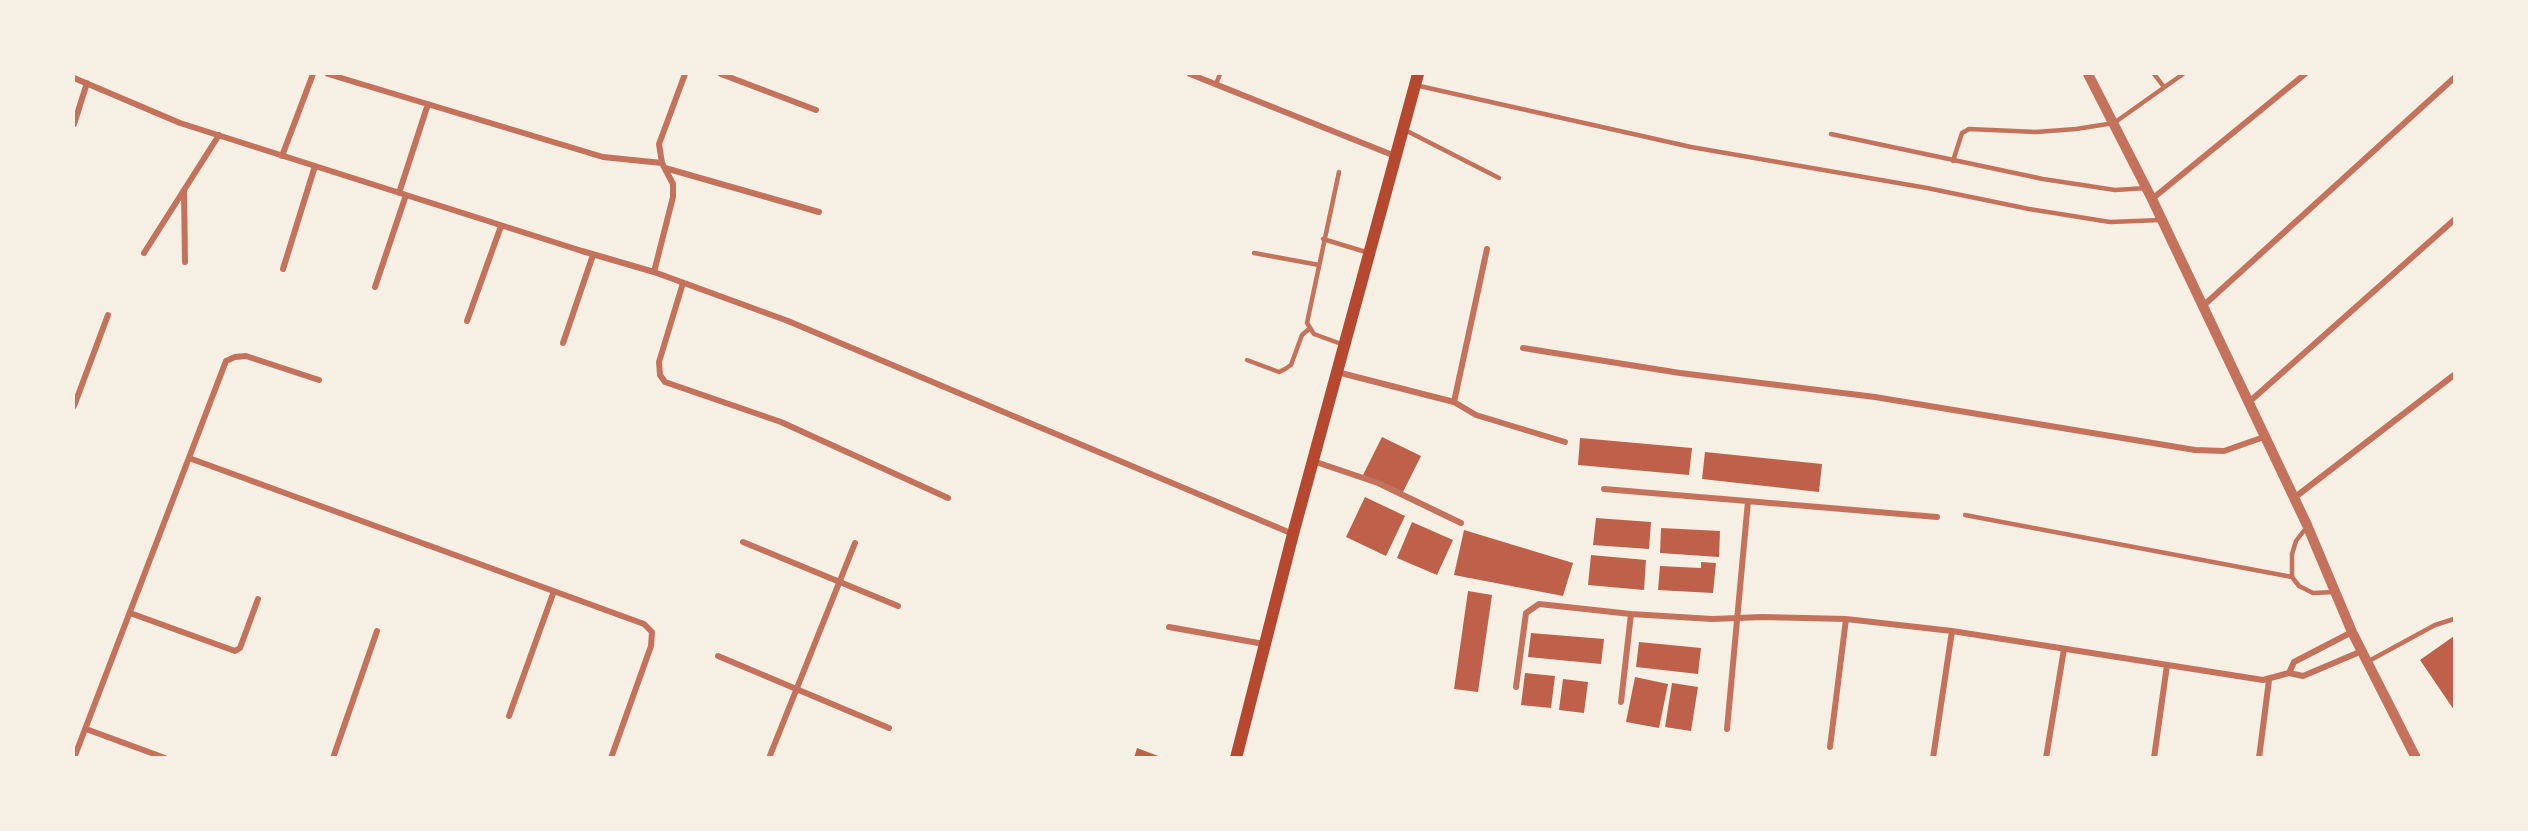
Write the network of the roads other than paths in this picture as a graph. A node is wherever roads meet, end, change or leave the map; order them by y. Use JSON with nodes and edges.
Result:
{"nodes":[{"id":1,"x":313,"y":74,"type":"edge"},
{"id":2,"x":328,"y":74,"type":"edge"},
{"id":3,"x":685,"y":74,"type":"edge"},
{"id":4,"x":721,"y":74,"type":"edge"},
{"id":5,"x":1190,"y":74,"type":"edge"},
{"id":6,"x":1220,"y":74,"type":"edge"},
{"id":7,"x":2088,"y":74,"type":"edge"},
{"id":8,"x":2154,"y":74,"type":"edge"},
{"id":9,"x":2184,"y":74,"type":"edge"},
{"id":10,"x":2305,"y":74,"type":"edge"},
{"id":11,"x":74,"y":78,"type":"edge"},
{"id":12,"x":2454,"y":78,"type":"edge"},
{"id":13,"x":1417,"y":80,"type":"edge"},
{"id":14,"x":87,"y":83,"type":"junction"},
{"id":15,"x":1216,"y":84,"type":"junction"},
{"id":16,"x":2164,"y":87,"type":"junction"},
{"id":17,"x":428,"y":104,"type":"junction"},
{"id":18,"x":816,"y":110,"type":"dead end"},
{"id":19,"x":2114,"y":123,"type":"junction"},
{"id":20,"x":74,"y":124,"type":"edge"},
{"id":21,"x":1402,"y":128,"type":"junction"},
{"id":22,"x":1831,"y":134,"type":"dead end"},
{"id":23,"x":219,"y":135,"type":"junction"},
{"id":24,"x":282,"y":156,"type":"junction"},
{"id":25,"x":1395,"y":156,"type":"junction"},
{"id":26,"x":1953,"y":161,"type":"junction"},
{"id":27,"x":315,"y":166,"type":"junction"},
{"id":28,"x":663,"y":166,"type":"junction"},
{"id":29,"x":1339,"y":172,"type":"dead end"},
{"id":30,"x":1499,"y":178,"type":"dead end"},
{"id":31,"x":2146,"y":188,"type":"junction"},
{"id":32,"x":184,"y":190,"type":"junction"},
{"id":33,"x":399,"y":193,"type":"junction"},
{"id":34,"x":406,"y":195,"type":"junction"},
{"id":35,"x":2152,"y":199,"type":"junction"},
{"id":36,"x":819,"y":212,"type":"dead end"},
{"id":37,"x":2161,"y":220,"type":"junction"},
{"id":38,"x":2454,"y":220,"type":"edge"},
{"id":39,"x":501,"y":226,"type":"junction"},
{"id":40,"x":1323,"y":239,"type":"junction"},
{"id":41,"x":1486,"y":249,"type":"dead end"},
{"id":42,"x":144,"y":253,"type":"dead end"},
{"id":43,"x":1254,"y":253,"type":"dead end"},
{"id":44,"x":1369,"y":253,"type":"junction"},
{"id":45,"x":593,"y":255,"type":"junction"},
{"id":46,"x":185,"y":262,"type":"dead end"},
{"id":47,"x":1319,"y":265,"type":"junction"},
{"id":48,"x":283,"y":269,"type":"dead end"},
{"id":49,"x":654,"y":272,"type":"junction"},
{"id":50,"x":683,"y":283,"type":"junction"},
{"id":51,"x":375,"y":286,"type":"dead end"},
{"id":52,"x":2203,"y":306,"type":"junction"},
{"id":53,"x":108,"y":315,"type":"dead end"},
{"id":54,"x":467,"y":321,"type":"dead end"},
{"id":55,"x":1309,"y":329,"type":"junction"},
{"id":56,"x":563,"y":343,"type":"dead end"},
{"id":57,"x":1344,"y":345,"type":"junction"},
{"id":58,"x":1524,"y":348,"type":"dead end"},
{"id":59,"x":1247,"y":360,"type":"dead end"},
{"id":60,"x":1337,"y":372,"type":"junction"},
{"id":61,"x":2454,"y":375,"type":"edge"},
{"id":62,"x":319,"y":380,"type":"dead end"},
{"id":63,"x":1454,"y":402,"type":"junction"},
{"id":64,"x":2248,"y":403,"type":"junction"},
{"id":65,"x":74,"y":406,"type":"edge"},
{"id":66,"x":2264,"y":436,"type":"junction"},
{"id":67,"x":1565,"y":442,"type":"dead end"},
{"id":68,"x":189,"y":458,"type":"junction"},
{"id":69,"x":1313,"y":461,"type":"junction"},
{"id":70,"x":1604,"y":489,"type":"dead end"},
{"id":71,"x":948,"y":498,"type":"dead end"},
{"id":72,"x":2294,"y":498,"type":"junction"},
{"id":73,"x":1748,"y":501,"type":"junction"},
{"id":74,"x":1965,"y":515,"type":"dead end"},
{"id":75,"x":1937,"y":517,"type":"dead end"},
{"id":76,"x":1461,"y":524,"type":"dead end"},
{"id":77,"x":2307,"y":525,"type":"junction"},
{"id":78,"x":1293,"y":534,"type":"junction"},
{"id":79,"x":743,"y":542,"type":"dead end"},
{"id":80,"x":855,"y":543,"type":"dead end"},
{"id":81,"x":2292,"y":577,"type":"junction"},
{"id":82,"x":840,"y":582,"type":"junction"},
{"id":83,"x":554,"y":591,"type":"junction"},
{"id":84,"x":2335,"y":592,"type":"junction"},
{"id":85,"x":258,"y":599,"type":"dead end"},
{"id":86,"x":898,"y":606,"type":"dead end"},
{"id":87,"x":130,"y":613,"type":"junction"},
{"id":88,"x":1631,"y":614,"type":"junction"},
{"id":89,"x":1738,"y":618,"type":"junction"},
{"id":90,"x":2454,"y":619,"type":"edge"},
{"id":91,"x":1846,"y":620,"type":"junction"},
{"id":92,"x":1168,"y":627,"type":"dead end"},
{"id":93,"x":377,"y":631,"type":"dead end"},
{"id":94,"x":1952,"y":631,"type":"junction"},
{"id":95,"x":2352,"y":632,"type":"junction"},
{"id":96,"x":1265,"y":644,"type":"junction"},
{"id":97,"x":2064,"y":649,"type":"junction"},
{"id":98,"x":2362,"y":651,"type":"junction"},
{"id":99,"x":718,"y":656,"type":"dead end"},
{"id":100,"x":2367,"y":662,"type":"junction"},
{"id":101,"x":2167,"y":665,"type":"junction"},
{"id":102,"x":2289,"y":673,"type":"junction"},
{"id":103,"x":2269,"y":680,"type":"junction"},
{"id":104,"x":1516,"y":687,"type":"dead end"},
{"id":105,"x":796,"y":688,"type":"junction"},
{"id":106,"x":1621,"y":702,"type":"dead end"},
{"id":107,"x":509,"y":716,"type":"dead end"},
{"id":108,"x":889,"y":728,"type":"dead end"},
{"id":109,"x":86,"y":729,"type":"junction"},
{"id":110,"x":1727,"y":729,"type":"dead end"},
{"id":111,"x":1830,"y":747,"type":"dead end"},
{"id":112,"x":74,"y":758,"type":"edge"},
{"id":113,"x":165,"y":758,"type":"edge"},
{"id":114,"x":333,"y":758,"type":"edge"},
{"id":115,"x":611,"y":758,"type":"edge"},
{"id":116,"x":769,"y":758,"type":"edge"},
{"id":117,"x":1236,"y":758,"type":"edge"},
{"id":118,"x":1933,"y":758,"type":"edge"},
{"id":119,"x":2046,"y":758,"type":"edge"},
{"id":120,"x":2154,"y":758,"type":"edge"},
{"id":121,"x":2259,"y":758,"type":"edge"},
{"id":122,"x":2416,"y":758,"type":"edge"}],
"edges":[{"from":1,"to":24,"type":"street"},
{"from":2,"to":17,"type":"street"},
{"from":3,"to":28,"type":"street"},
{"from":4,"to":18,"type":"street"},
{"from":5,"to":15,"type":"street"},
{"from":6,"to":15,"type":"lane"},
{"from":7,"to":19,"type":"street"},
{"from":8,"to":16,"type":"lane"},
{"from":9,"to":16,"type":"lane"},
{"from":10,"to":35,"type":"street"},
{"from":11,"to":14,"type":"street"},
{"from":12,"to":52,"type":"street"},
{"from":13,"to":21,"type":"main road"},
{"from":13,"to":37,"type":"lane"},
{"from":14,"to":20,"type":"street"},
{"from":14,"to":23,"type":"street"},
{"from":15,"to":25,"type":"street"},
{"from":16,"to":19,"type":"lane"},
{"from":17,"to":28,"type":"street"},
{"from":17,"to":33,"type":"street"},
{"from":19,"to":26,"type":"lane"},
{"from":19,"to":31,"type":"street"},
{"from":21,"to":25,"type":"main road"},
{"from":21,"to":30,"type":"lane"},
{"from":22,"to":26,"type":"lane"},
{"from":23,"to":24,"type":"street"},
{"from":23,"to":32,"type":"street"},
{"from":24,"to":27,"type":"street"},
{"from":25,"to":44,"type":"main road"},
{"from":26,"to":31,"type":"lane"},
{"from":27,"to":33,"type":"street"},
{"from":27,"to":48,"type":"street"},
{"from":28,"to":36,"type":"street"},
{"from":28,"to":49,"type":"street"},
{"from":29,"to":40,"type":"lane"},
{"from":31,"to":35,"type":"street"},
{"from":32,"to":42,"type":"street"},
{"from":32,"to":46,"type":"street"},
{"from":33,"to":34,"type":"street"},
{"from":34,"to":39,"type":"street"},
{"from":34,"to":51,"type":"street"},
{"from":35,"to":37,"type":"street"},
{"from":37,"to":52,"type":"street"},
{"from":38,"to":64,"type":"street"},
{"from":39,"to":45,"type":"street"},
{"from":39,"to":54,"type":"street"},
{"from":40,"to":44,"type":"lane"},
{"from":40,"to":47,"type":"lane"},
{"from":41,"to":63,"type":"street"},
{"from":43,"to":47,"type":"lane"},
{"from":44,"to":57,"type":"main road"},
{"from":45,"to":49,"type":"street"},
{"from":45,"to":56,"type":"street"},
{"from":47,"to":55,"type":"lane"},
{"from":49,"to":50,"type":"street"},
{"from":50,"to":71,"type":"street"},
{"from":50,"to":78,"type":"street"},
{"from":52,"to":64,"type":"street"},
{"from":53,"to":65,"type":"street"},
{"from":55,"to":57,"type":"lane"},
{"from":55,"to":59,"type":"lane"},
{"from":57,"to":60,"type":"main road"},
{"from":58,"to":66,"type":"street"},
{"from":60,"to":63,"type":"street"},
{"from":60,"to":69,"type":"main road"},
{"from":61,"to":72,"type":"street"},
{"from":62,"to":68,"type":"street"},
{"from":63,"to":67,"type":"street"},
{"from":64,"to":66,"type":"street"},
{"from":66,"to":72,"type":"street"},
{"from":68,"to":83,"type":"street"},
{"from":68,"to":87,"type":"street"},
{"from":69,"to":76,"type":"street"},
{"from":69,"to":78,"type":"main road"},
{"from":70,"to":73,"type":"street"},
{"from":72,"to":77,"type":"street"},
{"from":73,"to":75,"type":"street"},
{"from":73,"to":89,"type":"street"},
{"from":74,"to":81,"type":"lane"},
{"from":77,"to":81,"type":"lane"},
{"from":77,"to":84,"type":"street"},
{"from":78,"to":96,"type":"main road"},
{"from":79,"to":82,"type":"street"},
{"from":80,"to":82,"type":"street"},
{"from":81,"to":84,"type":"lane"},
{"from":82,"to":86,"type":"street"},
{"from":82,"to":105,"type":"street"},
{"from":83,"to":107,"type":"street"},
{"from":83,"to":115,"type":"street"},
{"from":84,"to":95,"type":"street"},
{"from":85,"to":87,"type":"street"},
{"from":87,"to":109,"type":"street"},
{"from":88,"to":89,"type":"street"},
{"from":88,"to":104,"type":"street"},
{"from":88,"to":106,"type":"street"},
{"from":89,"to":91,"type":"street"},
{"from":89,"to":110,"type":"street"},
{"from":90,"to":100,"type":"lane"},
{"from":91,"to":94,"type":"street"},
{"from":91,"to":111,"type":"street"},
{"from":92,"to":96,"type":"street"},
{"from":93,"to":114,"type":"street"},
{"from":94,"to":97,"type":"street"},
{"from":94,"to":118,"type":"street"},
{"from":95,"to":98,"type":"street"},
{"from":95,"to":102,"type":"street"},
{"from":96,"to":117,"type":"main road"},
{"from":97,"to":101,"type":"street"},
{"from":97,"to":119,"type":"street"},
{"from":98,"to":100,"type":"street"},
{"from":98,"to":102,"type":"street"},
{"from":99,"to":105,"type":"street"},
{"from":100,"to":122,"type":"street"},
{"from":101,"to":103,"type":"street"},
{"from":101,"to":120,"type":"street"},
{"from":102,"to":103,"type":"street"},
{"from":103,"to":121,"type":"street"},
{"from":105,"to":108,"type":"street"},
{"from":105,"to":116,"type":"street"},
{"from":109,"to":112,"type":"street"},
{"from":109,"to":113,"type":"street"}]}
